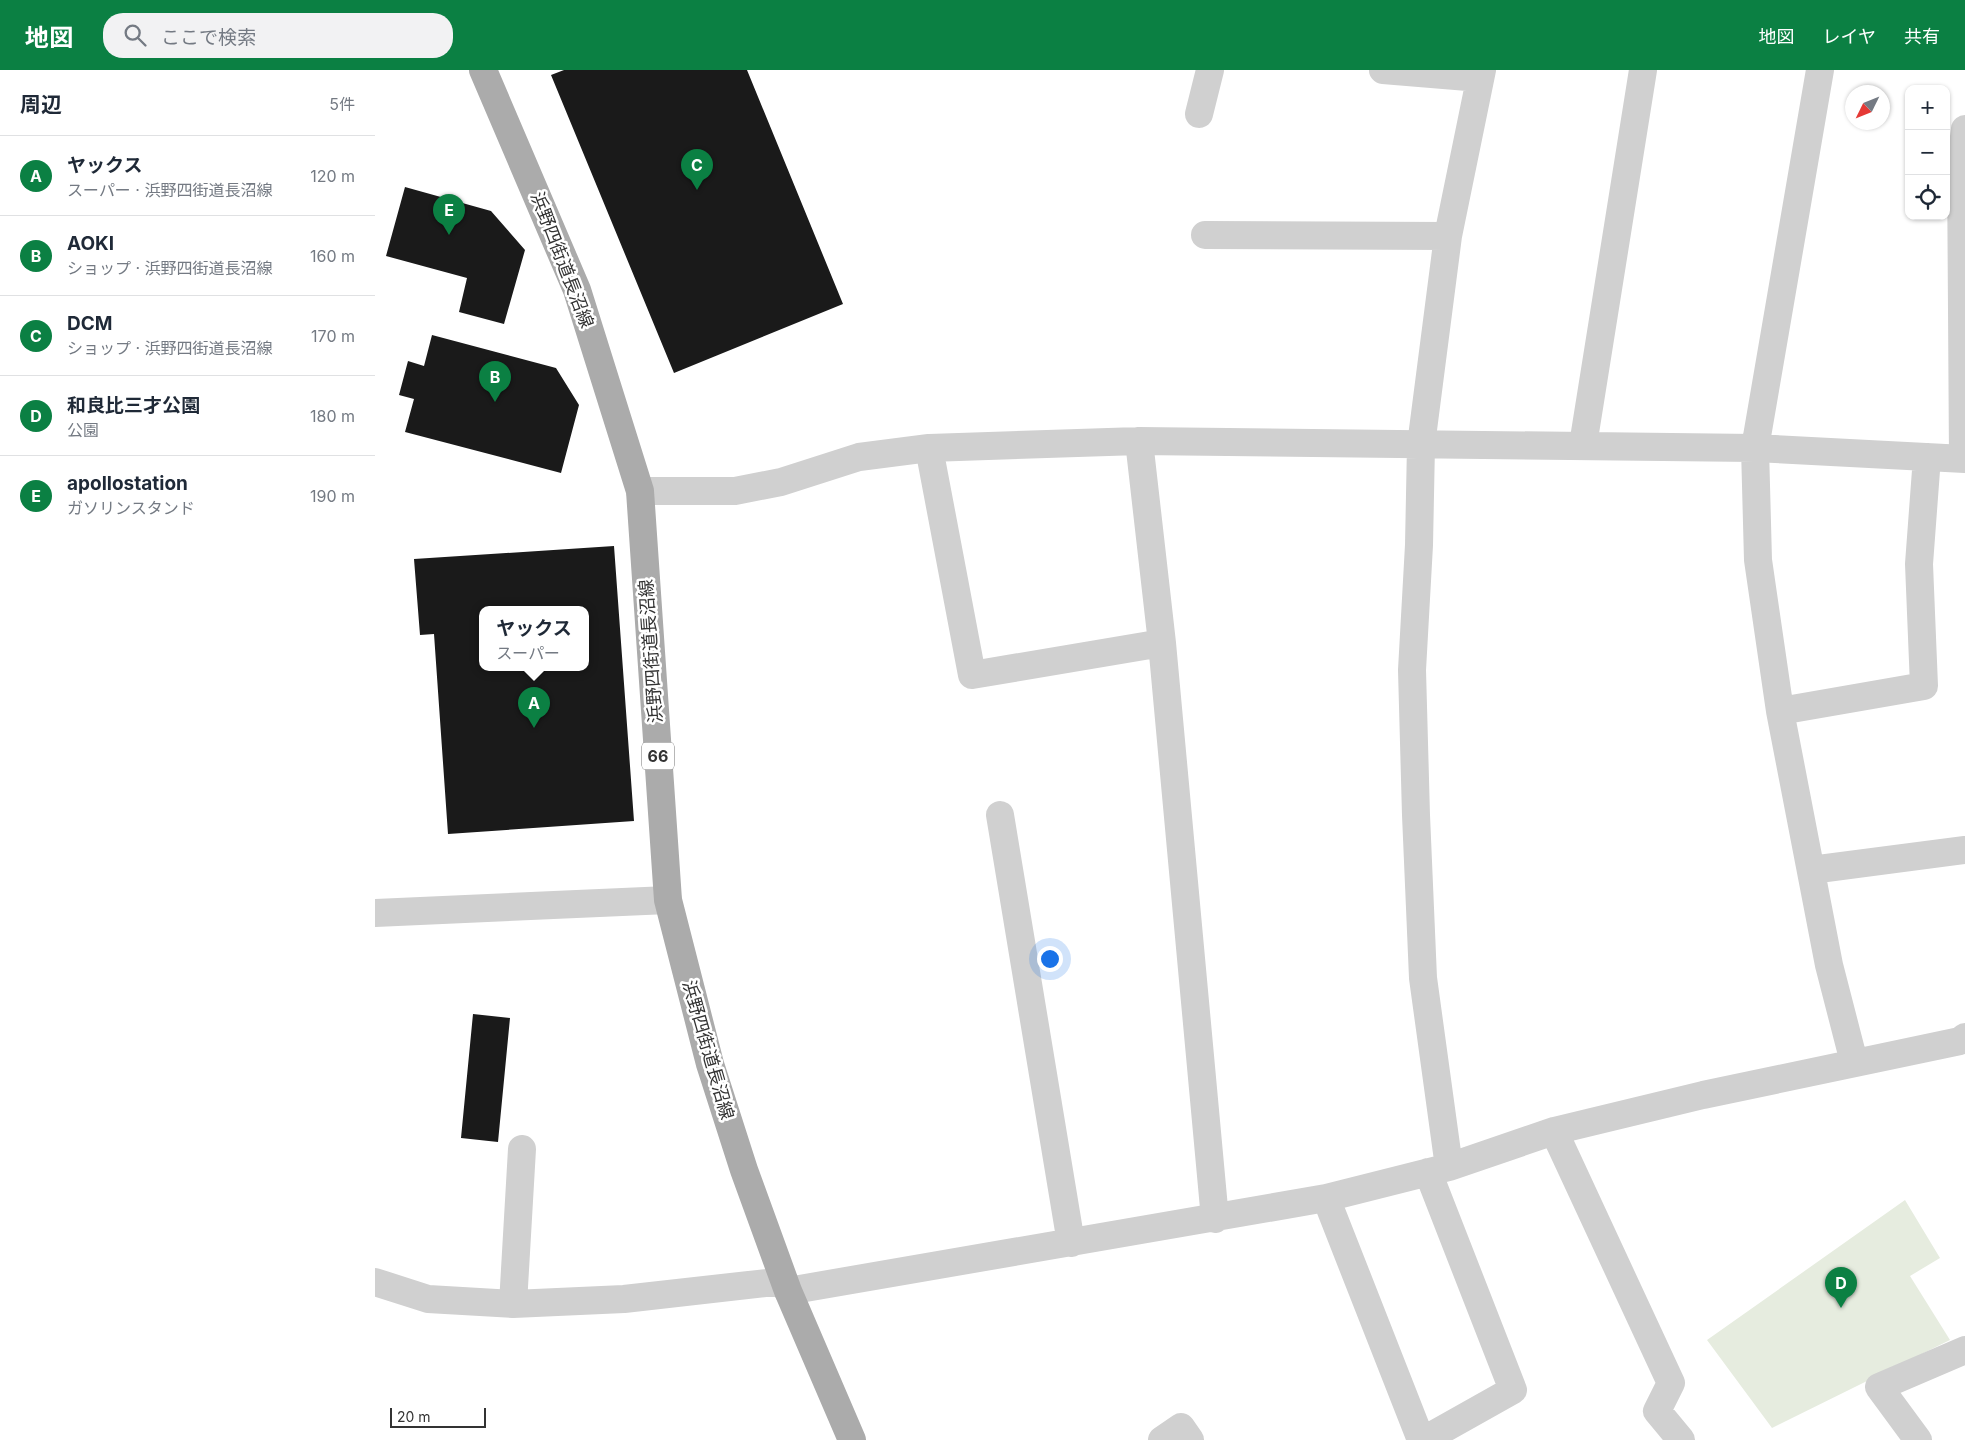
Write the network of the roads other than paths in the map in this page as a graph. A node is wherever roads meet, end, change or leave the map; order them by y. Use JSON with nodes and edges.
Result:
{"nodes":[{"id":1,"x":483,"y":70,"type":"edge"},
{"id":2,"x":1210,"y":70,"type":"edge"},
{"id":3,"x":1383,"y":70,"type":"edge"},
{"id":4,"x":1643,"y":70,"type":"edge"},
{"id":5,"x":1820,"y":70,"type":"edge"},
{"id":6,"x":1481,"y":74,"type":"edge"},
{"id":7,"x":1199,"y":114,"type":"dead end"},
{"id":8,"x":1965,"y":129,"type":"edge"},
{"id":9,"x":1205,"y":235,"type":"dead end"},
{"id":10,"x":1448,"y":236,"type":"junction"},
{"id":11,"x":1139,"y":441,"type":"junction"},
{"id":12,"x":1421,"y":445,"type":"junction"},
{"id":13,"x":1583,"y":445,"type":"junction"},
{"id":14,"x":929,"y":448,"type":"junction"},
{"id":15,"x":1755,"y":448,"type":"junction"},
{"id":16,"x":1927,"y":457,"type":"junction"},
{"id":17,"x":1964,"y":459,"type":"edge"},
{"id":18,"x":640,"y":491,"type":"junction"},
{"id":19,"x":1162,"y":643,"type":"junction"},
{"id":20,"x":1780,"y":710,"type":"junction"},
{"id":21,"x":1000,"y":815,"type":"dead end"},
{"id":22,"x":1965,"y":850,"type":"edge"},
{"id":23,"x":1811,"y":870,"type":"junction"},
{"id":24,"x":667,"y":900,"type":"junction"},
{"id":25,"x":375,"y":913,"type":"edge"},
{"id":26,"x":1963,"y":1041,"type":"edge"},
{"id":27,"x":1854,"y":1062,"type":"junction"},
{"id":28,"x":1554,"y":1131,"type":"junction"},
{"id":29,"x":522,"y":1149,"type":"dead end"},
{"id":30,"x":1439,"y":1169,"type":"junction"},
{"id":31,"x":1326,"y":1198,"type":"junction"},
{"id":32,"x":1215,"y":1219,"type":"junction"},
{"id":33,"x":1071,"y":1243,"type":"junction"},
{"id":34,"x":375,"y":1282,"type":"edge"},
{"id":35,"x":786,"y":1286,"type":"junction"},
{"id":36,"x":513,"y":1304,"type":"junction"},
{"id":37,"x":1965,"y":1350,"type":"edge"},
{"id":38,"x":852,"y":1440,"type":"edge"},
{"id":39,"x":1162,"y":1440,"type":"edge"},
{"id":40,"x":1190,"y":1440,"type":"edge"},
{"id":41,"x":1423,"y":1440,"type":"edge"},
{"id":42,"x":1681,"y":1440,"type":"edge"},
{"id":43,"x":1918,"y":1440,"type":"edge"}],
"edges":[{"from":1,"to":18,"type":"main road","name":"浜野四街道長沼線","number":"66"},
{"from":2,"to":7,"type":"street"},
{"from":3,"to":6,"type":"street"},
{"from":4,"to":13,"type":"street"},
{"from":5,"to":15,"type":"street"},
{"from":6,"to":10,"type":"street"},
{"from":8,"to":17,"type":"street"},
{"from":9,"to":10,"type":"street"},
{"from":10,"to":12,"type":"street"},
{"from":11,"to":12,"type":"street"},
{"from":11,"to":14,"type":"street"},
{"from":11,"to":19,"type":"street"},
{"from":12,"to":13,"type":"street"},
{"from":12,"to":30,"type":"street"},
{"from":13,"to":15,"type":"street"},
{"from":14,"to":18,"type":"street"},
{"from":14,"to":19,"type":"street"},
{"from":15,"to":16,"type":"street"},
{"from":15,"to":20,"type":"street"},
{"from":16,"to":17,"type":"street"},
{"from":16,"to":20,"type":"street"},
{"from":18,"to":24,"type":"main road","name":"浜野四街道長沼線","number":"66"},
{"from":19,"to":32,"type":"street"},
{"from":20,"to":23,"type":"street"},
{"from":21,"to":33,"type":"street"},
{"from":22,"to":23,"type":"street"},
{"from":23,"to":27,"type":"street"},
{"from":24,"to":25,"type":"street"},
{"from":24,"to":35,"type":"main road","name":"浜野四街道長沼線","number":"66"},
{"from":26,"to":27,"type":"street"},
{"from":27,"to":28,"type":"street"},
{"from":28,"to":30,"type":"street"},
{"from":28,"to":42,"type":"street"},
{"from":29,"to":36,"type":"street"},
{"from":30,"to":31,"type":"street"},
{"from":30,"to":41,"type":"street"},
{"from":31,"to":32,"type":"street"},
{"from":31,"to":41,"type":"street"},
{"from":32,"to":33,"type":"street"},
{"from":33,"to":35,"type":"street"},
{"from":34,"to":36,"type":"street"},
{"from":35,"to":36,"type":"street"},
{"from":35,"to":38,"type":"main road","name":"浜野四街道長沼線","number":"66"},
{"from":37,"to":43,"type":"street"},
{"from":39,"to":40,"type":"street"}]}
